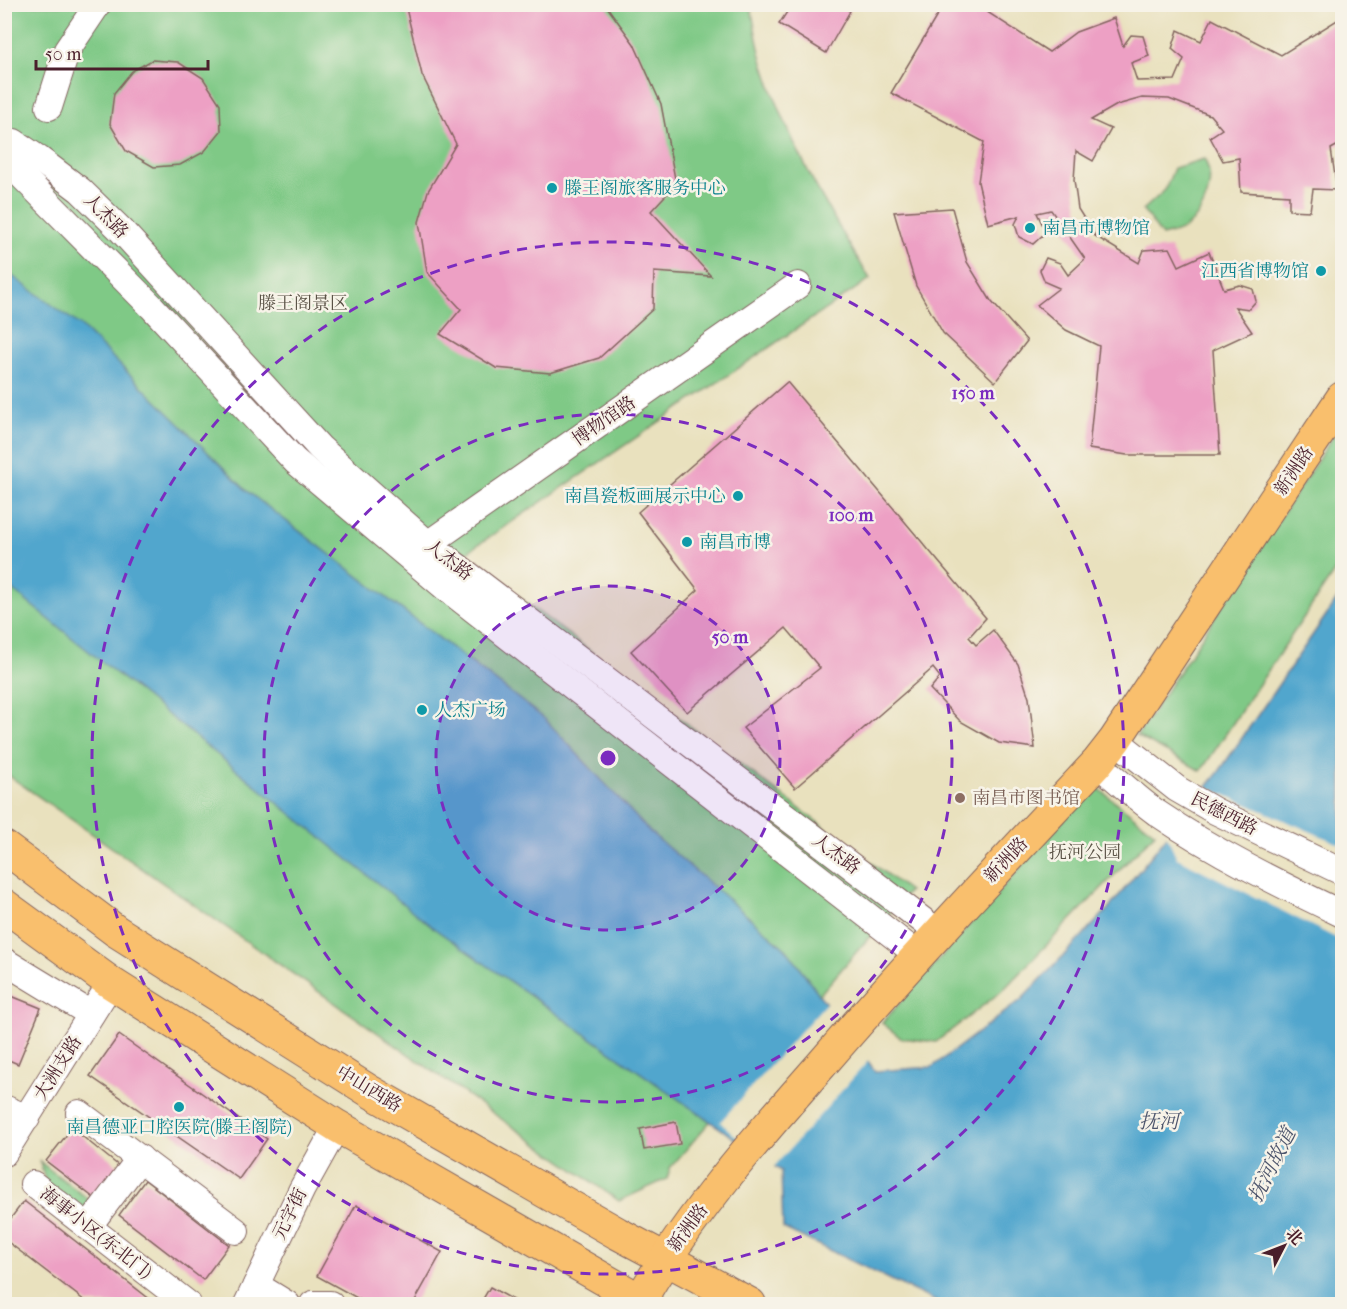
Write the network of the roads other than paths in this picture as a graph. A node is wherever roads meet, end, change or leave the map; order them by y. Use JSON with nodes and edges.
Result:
{"nodes":[{"id":1,"x":98,"y":4,"type":"edge"},
{"id":2,"x":49,"y":107,"type":"dead end"},
{"id":3,"x":4,"y":141,"type":"edge"},
{"id":4,"x":4,"y":158,"type":"edge"},
{"id":5,"x":798,"y":285,"type":"dead end"},
{"id":6,"x":1342,"y":398,"type":"edge"},
{"id":7,"x":418,"y":551,"type":"junction"},
{"id":8,"x":1106,"y":752,"type":"junction"},
{"id":9,"x":4,"y":847,"type":"edge"},
{"id":10,"x":1342,"y":872,"type":"edge"},
{"id":11,"x":4,"y":905,"type":"edge"},
{"id":12,"x":1342,"y":914,"type":"edge"},
{"id":13,"x":938,"y":932,"type":"junction"},
{"id":14,"x":917,"y":954,"type":"junction"},
{"id":15,"x":4,"y":961,"type":"edge"},
{"id":16,"x":111,"y":983,"type":"junction"},
{"id":17,"x":91,"y":1014,"type":"junction"},
{"id":18,"x":16,"y":1113,"type":"edge"},
{"id":19,"x":80,"y":1113,"type":"dead end"},
{"id":20,"x":337,"y":1126,"type":"junction"},
{"id":21,"x":4,"y":1153,"type":"edge"},
{"id":22,"x":140,"y":1158,"type":"junction"},
{"id":23,"x":33,"y":1184,"type":"dead end"},
{"id":24,"x":88,"y":1227,"type":"junction"},
{"id":25,"x":236,"y":1231,"type":"dead end"},
{"id":26,"x":665,"y":1259,"type":"junction"},
{"id":27,"x":252,"y":1295,"type":"edge"},
{"id":28,"x":638,"y":1304,"type":"edge"},
{"id":29,"x":188,"y":1305,"type":"edge"},
{"id":30,"x":287,"y":1305,"type":"edge"},
{"id":31,"x":313,"y":1305,"type":"edge"},
{"id":32,"x":330,"y":1305,"type":"edge"},
{"id":33,"x":750,"y":1305,"type":"edge"}],
"edges":[{"from":1,"to":2,"type":"street"},
{"from":3,"to":7,"type":"street","name":"人杰路"},
{"from":4,"to":7,"type":"street","name":"人杰路"},
{"from":5,"to":7,"type":"street","name":"博物馆路"},
{"from":6,"to":8,"type":"main road","name":"新洲路"},
{"from":7,"to":13,"type":"street","name":"人杰路"},
{"from":7,"to":14,"type":"street","name":"人杰路"},
{"from":8,"to":10,"type":"street","name":"民德西路"},
{"from":8,"to":12,"type":"street"},
{"from":8,"to":13,"type":"main road","name":"新洲路"},
{"from":9,"to":26,"type":"main road","name":"中山西路"},
{"from":11,"to":16,"type":"main road"},
{"from":13,"to":14,"type":"main road","name":"新洲路"},
{"from":14,"to":26,"type":"main road","name":"新洲路"},
{"from":15,"to":17,"type":"street"},
{"from":16,"to":17,"type":"street","name":"大洲支路"},
{"from":16,"to":20,"type":"main road"},
{"from":17,"to":18,"type":"street","name":"大洲支路"},
{"from":18,"to":21,"type":"street","name":"大洲支路"},
{"from":19,"to":22,"type":"street"},
{"from":20,"to":27,"type":"street","name":"元字街"},
{"from":20,"to":28,"type":"main road"},
{"from":22,"to":24,"type":"street"},
{"from":22,"to":25,"type":"street"},
{"from":23,"to":24,"type":"street","name":"海事小区(东北门)"},
{"from":24,"to":29,"type":"street","name":"海事小区(东北门)"},
{"from":26,"to":28,"type":"main road","name":"新洲路"},
{"from":26,"to":33,"type":"main road","name":"中山西路"},
{"from":27,"to":30,"type":"street"},
{"from":31,"to":32,"type":"street"}]}
